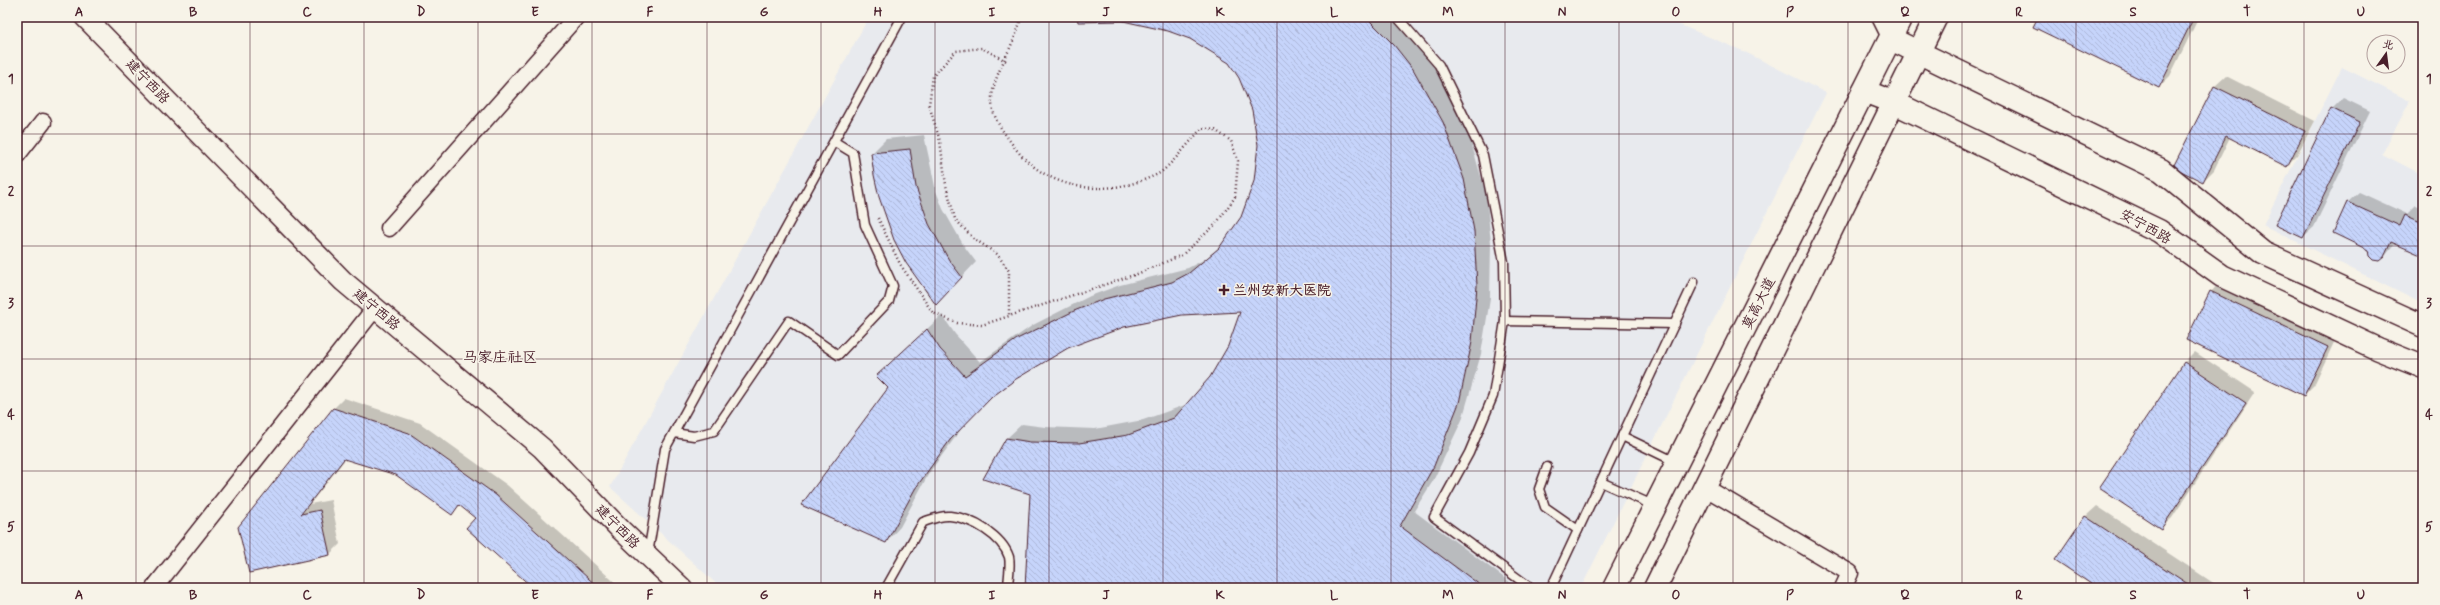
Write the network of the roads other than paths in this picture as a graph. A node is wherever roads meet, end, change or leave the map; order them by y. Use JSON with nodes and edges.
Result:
{"nodes":[{"id":1,"x":85,"y":17,"type":"edge"},
{"id":2,"x":576,"y":17,"type":"edge"},
{"id":3,"x":902,"y":17,"type":"edge"},
{"id":4,"x":1397,"y":17,"type":"edge"},
{"id":5,"x":1880,"y":17,"type":"edge"},
{"id":6,"x":1901,"y":17,"type":"edge"},
{"id":7,"x":1936,"y":17,"type":"edge"},
{"id":8,"x":1891,"y":39,"type":"junction"},
{"id":9,"x":1918,"y":54,"type":"junction"},
{"id":10,"x":1864,"y":91,"type":"junction"},
{"id":11,"x":1895,"y":103,"type":"junction"},
{"id":12,"x":43,"y":122,"type":"dead end"},
{"id":13,"x":835,"y":142,"type":"junction"},
{"id":14,"x":17,"y":155,"type":"edge"},
{"id":15,"x":389,"y":228,"type":"dead end"},
{"id":16,"x":1694,"y":282,"type":"dead end"},
{"id":17,"x":375,"y":308,"type":"junction"},
{"id":18,"x":1505,"y":321,"type":"junction"},
{"id":19,"x":1675,"y":324,"type":"junction"},
{"id":20,"x":2423,"y":326,"type":"edge"},
{"id":21,"x":2423,"y":367,"type":"edge"},
{"id":22,"x":674,"y":434,"type":"junction"},
{"id":23,"x":1622,"y":436,"type":"junction"},
{"id":24,"x":1677,"y":462,"type":"junction"},
{"id":25,"x":1547,"y":467,"type":"dead end"},
{"id":26,"x":1600,"y":482,"type":"junction"},
{"id":27,"x":1706,"y":488,"type":"junction"},
{"id":28,"x":1655,"y":506,"type":"junction"},
{"id":29,"x":1578,"y":530,"type":"junction"},
{"id":30,"x":648,"y":555,"type":"junction"},
{"id":31,"x":154,"y":588,"type":"edge"},
{"id":32,"x":682,"y":588,"type":"edge"},
{"id":33,"x":886,"y":588,"type":"edge"},
{"id":34,"x":1008,"y":588,"type":"edge"},
{"id":35,"x":1531,"y":588,"type":"edge"},
{"id":36,"x":1551,"y":588,"type":"edge"},
{"id":37,"x":1614,"y":588,"type":"edge"},
{"id":38,"x":1655,"y":588,"type":"edge"},
{"id":39,"x":1843,"y":588,"type":"edge"}],
"edges":[{"from":1,"to":17,"type":"street","name":"建宁西路"},
{"from":2,"to":15,"type":"street"},
{"from":3,"to":13,"type":"lane"},
{"from":4,"to":18,"type":"lane"},
{"from":5,"to":8,"type":"street"},
{"from":6,"to":8,"type":"main road","name":"莫高大道"},
{"from":7,"to":9,"type":"main road"},
{"from":8,"to":9,"type":"main road"},
{"from":8,"to":10,"type":"main road","name":"莫高大道"},
{"from":9,"to":11,"type":"main road"},
{"from":9,"to":20,"type":"main road"},
{"from":10,"to":11,"type":"main road","name":"安宁西路"},
{"from":10,"to":24,"type":"main road","name":"莫高大道"},
{"from":11,"to":21,"type":"main road","name":"安宁西路"},
{"from":11,"to":27,"type":"main road"},
{"from":12,"to":14,"type":"street"},
{"from":13,"to":22,"type":"lane"},
{"from":13,"to":22,"type":"lane"},
{"from":16,"to":19,"type":"lane"},
{"from":17,"to":30,"type":"street","name":"建宁西路"},
{"from":17,"to":31,"type":"street"},
{"from":18,"to":19,"type":"lane"},
{"from":18,"to":35,"type":"lane"},
{"from":19,"to":23,"type":"lane"},
{"from":22,"to":30,"type":"lane"},
{"from":23,"to":24,"type":"lane"},
{"from":23,"to":26,"type":"lane"},
{"from":24,"to":28,"type":"main road","name":"莫高大道"},
{"from":25,"to":29,"type":"lane"},
{"from":26,"to":28,"type":"lane"},
{"from":26,"to":29,"type":"lane"},
{"from":27,"to":38,"type":"main road"},
{"from":27,"to":39,"type":"street"},
{"from":28,"to":37,"type":"main road","name":"莫高大道"},
{"from":29,"to":36,"type":"lane"},
{"from":30,"to":32,"type":"street","name":"建宁西路"},
{"from":33,"to":34,"type":"lane"}]}
